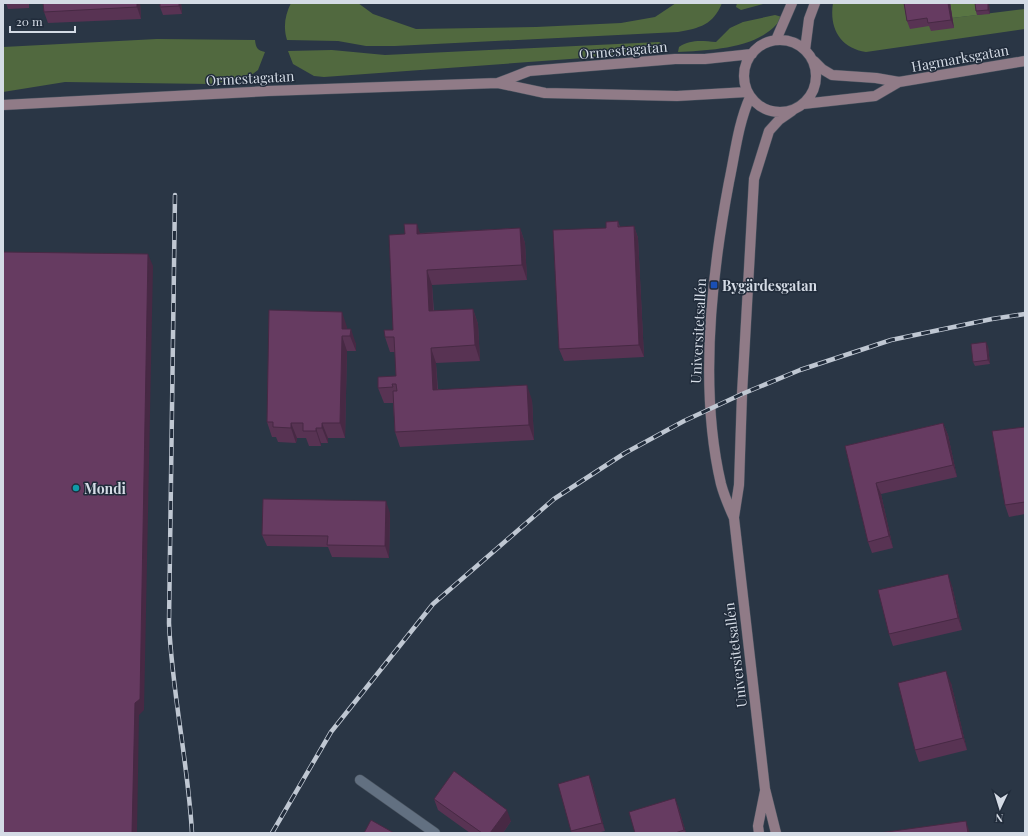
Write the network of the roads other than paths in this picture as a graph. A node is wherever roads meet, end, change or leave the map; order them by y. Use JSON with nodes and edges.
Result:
{"nodes":[{"id":1,"x":792,"y":3,"type":"edge"},
{"id":2,"x":815,"y":3,"type":"edge"},
{"id":3,"x":776,"y":40,"type":"junction"},
{"id":4,"x":805,"y":50,"type":"junction"},
{"id":5,"x":752,"y":54,"type":"junction"},
{"id":6,"x":812,"y":58,"type":"junction"},
{"id":7,"x":1025,"y":61,"type":"edge"},
{"id":8,"x":899,"y":82,"type":"junction"},
{"id":9,"x":498,"y":83,"type":"junction"},
{"id":10,"x":749,"y":94,"type":"junction"},
{"id":11,"x":803,"y":104,"type":"junction"},
{"id":12,"x":3,"y":106,"type":"edge"},
{"id":13,"x":792,"y":111,"type":"junction"},
{"id":14,"x":734,"y":518,"type":"junction"},
{"id":15,"x":360,"y":780,"type":"dead end"},
{"id":16,"x":765,"y":789,"type":"junction"},
{"id":17,"x":435,"y":833,"type":"edge"},
{"id":18,"x":759,"y":833,"type":"edge"},
{"id":19,"x":776,"y":833,"type":"edge"}],
"edges":[{"from":1,"to":3,"type":"street"},
{"from":2,"to":4,"type":"street"},
{"from":3,"to":4,"type":"street"},
{"from":3,"to":5,"type":"street"},
{"from":4,"to":6,"type":"street"},
{"from":5,"to":9,"type":"street","name":"Ormestagatan"},
{"from":5,"to":10,"type":"street"},
{"from":6,"to":8,"type":"street","name":"Hagmarksgatan"},
{"from":6,"to":11,"type":"street"},
{"from":7,"to":8,"type":"street","name":"Hagmarksgatan"},
{"from":8,"to":11,"type":"street","name":"Hagmarksgatan"},
{"from":9,"to":10,"type":"street","name":"Ormestagatan"},
{"from":9,"to":12,"type":"street","name":"Ormestagatan"},
{"from":10,"to":13,"type":"street"},
{"from":10,"to":14,"type":"street","name":"Universitetsallén"},
{"from":11,"to":13,"type":"street"},
{"from":13,"to":14,"type":"street","name":"Universitetsallén"},
{"from":14,"to":16,"type":"street","name":"Universitetsallén"},
{"from":15,"to":17,"type":"street"},
{"from":16,"to":18,"type":"street","name":"Universitetsallén"},
{"from":16,"to":19,"type":"street","name":"Universitetsallén"}]}
